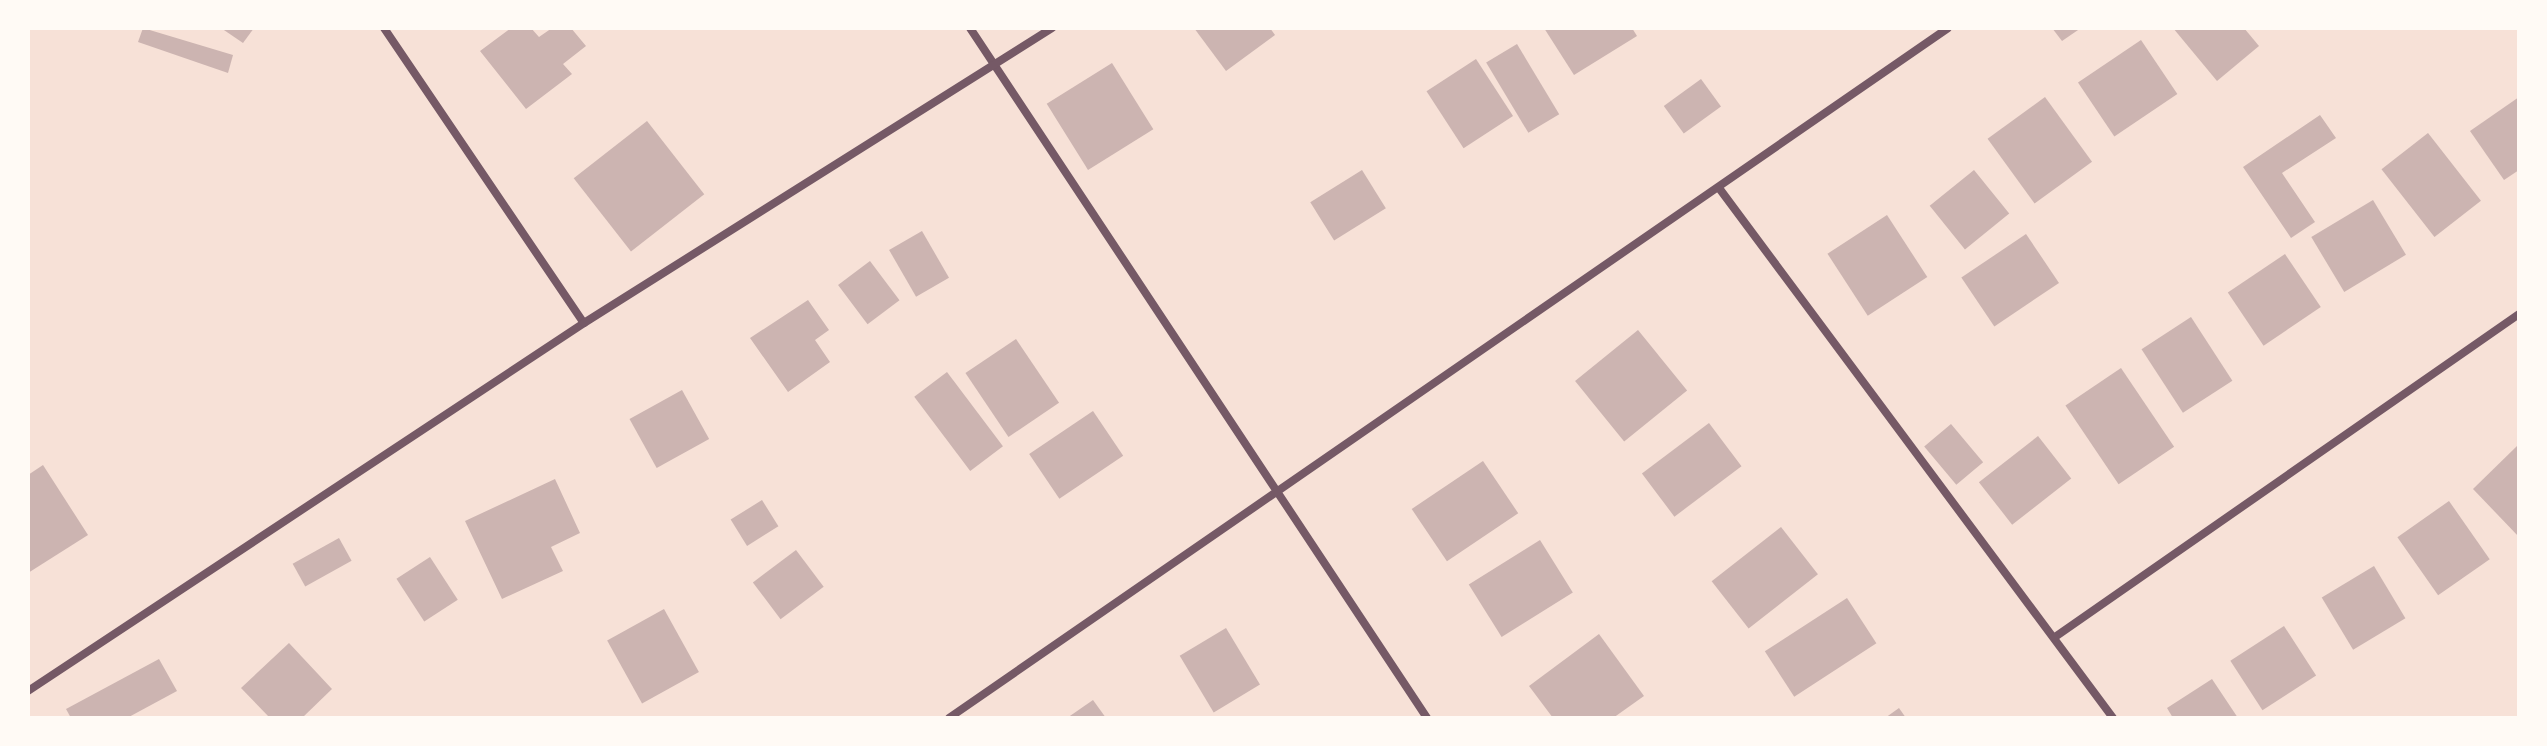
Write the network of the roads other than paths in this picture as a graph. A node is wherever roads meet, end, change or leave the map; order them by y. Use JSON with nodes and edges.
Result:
{"nodes":[{"id":1,"x":384,"y":28,"type":"edge"},
{"id":2,"x":970,"y":28,"type":"edge"},
{"id":3,"x":1052,"y":28,"type":"edge"},
{"id":4,"x":1948,"y":28,"type":"edge"},
{"id":5,"x":996,"y":64,"type":"junction"},
{"id":6,"x":1719,"y":188,"type":"junction"},
{"id":7,"x":2519,"y":314,"type":"edge"},
{"id":8,"x":584,"y":323,"type":"junction"},
{"id":9,"x":1276,"y":490,"type":"junction"},
{"id":10,"x":2055,"y":637,"type":"junction"},
{"id":11,"x":28,"y":691,"type":"edge"},
{"id":12,"x":949,"y":718,"type":"edge"},
{"id":13,"x":1427,"y":718,"type":"edge"},
{"id":14,"x":2113,"y":718,"type":"edge"}],
"edges":[{"from":1,"to":8,"type":"street"},
{"from":2,"to":5,"type":"street"},
{"from":3,"to":5,"type":"street"},
{"from":4,"to":6,"type":"street"},
{"from":5,"to":8,"type":"street"},
{"from":5,"to":9,"type":"street"},
{"from":6,"to":9,"type":"street"},
{"from":6,"to":10,"type":"street"},
{"from":7,"to":10,"type":"street"},
{"from":8,"to":11,"type":"street"},
{"from":9,"to":12,"type":"street"},
{"from":9,"to":13,"type":"street"},
{"from":10,"to":14,"type":"street"}]}
